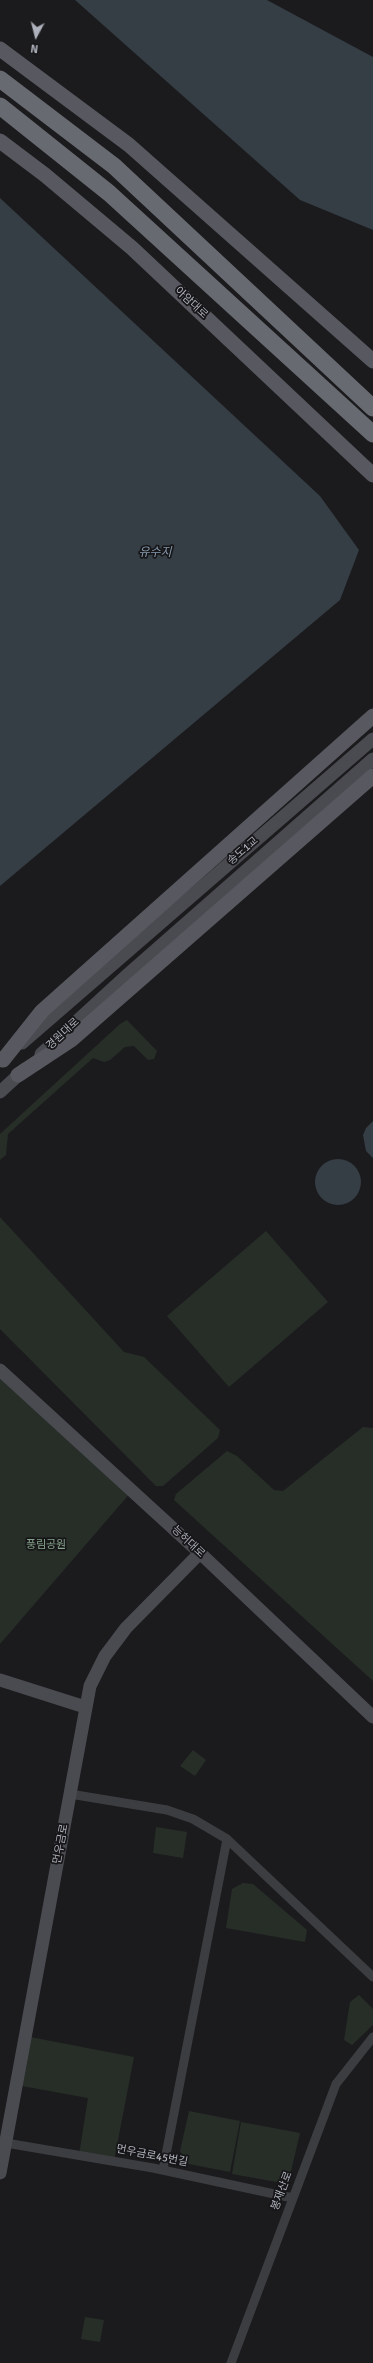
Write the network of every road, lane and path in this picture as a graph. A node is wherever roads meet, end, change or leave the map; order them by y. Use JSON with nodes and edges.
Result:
{"nodes":[{"id":1,"x":0,"y":49,"type":"edge"},
{"id":2,"x":0,"y":79,"type":"edge"},
{"id":3,"x":0,"y":106,"type":"edge"},
{"id":4,"x":0,"y":141,"type":"edge"},
{"id":5,"x":373,"y":361,"type":"edge"},
{"id":6,"x":373,"y":408,"type":"edge"},
{"id":7,"x":373,"y":434,"type":"edge"},
{"id":8,"x":373,"y":475,"type":"edge"},
{"id":9,"x":373,"y":716,"type":"edge"},
{"id":10,"x":373,"y":739,"type":"edge"},
{"id":11,"x":373,"y":759,"type":"edge"},
{"id":12,"x":373,"y":776,"type":"edge"},
{"id":13,"x":114,"y":963,"type":"joint"},
{"id":14,"x":126,"y":976,"type":"joint"},
{"id":15,"x":1,"y":1061,"type":"edge"},
{"id":16,"x":18,"y":1075,"type":"junction"},
{"id":17,"x":0,"y":1092,"type":"edge"},
{"id":18,"x":0,"y":1370,"type":"edge"},
{"id":19,"x":200,"y":1553,"type":"junction"},
{"id":20,"x":0,"y":1680,"type":"edge"},
{"id":21,"x":86,"y":1707,"type":"junction"},
{"id":22,"x":373,"y":1716,"type":"edge"},
{"id":23,"x":70,"y":1794,"type":"junction"},
{"id":24,"x":227,"y":1839,"type":"junction"},
{"id":25,"x":373,"y":1977,"type":"edge"},
{"id":26,"x":373,"y":2037,"type":"edge"},
{"id":27,"x":3,"y":2142,"type":"edge"},
{"id":28,"x":163,"y":2170,"type":"junction"},
{"id":29,"x":0,"y":2173,"type":"edge"},
{"id":30,"x":293,"y":2198,"type":"junction"},
{"id":31,"x":231,"y":2363,"type":"edge"}],
"edges":[{"from":1,"to":5,"type":"main road"},
{"from":2,"to":6,"type":"highway"},
{"from":3,"to":7,"type":"highway"},
{"from":4,"to":8,"type":"main road","name":"아암대로"},
{"from":9,"to":15,"type":"main road"},
{"from":10,"to":13,"type":"main road","name":"송도1교"},
{"from":11,"to":14,"type":"main road","name":"송도1교"},
{"from":12,"to":16,"type":"main road"},
{"from":13,"to":15,"type":"main road","name":"경원대로"},
{"from":14,"to":16,"type":"main road","name":"경원대로"},
{"from":16,"to":17,"type":"main road","name":"경원대로"},
{"from":18,"to":19,"type":"main road","name":"능허대로"},
{"from":19,"to":21,"type":"main road","name":"먼우금로"},
{"from":19,"to":22,"type":"main road","name":"능허대로"},
{"from":20,"to":21,"type":"main road"},
{"from":21,"to":23,"type":"main road","name":"먼우금로"},
{"from":23,"to":24,"type":"street"},
{"from":23,"to":27,"type":"main road","name":"먼우금로"},
{"from":24,"to":25,"type":"street"},
{"from":24,"to":28,"type":"street"},
{"from":26,"to":30,"type":"street","name":"봉재산로"},
{"from":27,"to":28,"type":"street","name":"먼우금로45번길"},
{"from":27,"to":29,"type":"main road","name":"먼우금로"},
{"from":28,"to":30,"type":"street","name":"먼우금로45번길"},
{"from":30,"to":31,"type":"street","name":"봉재산로"}]}
